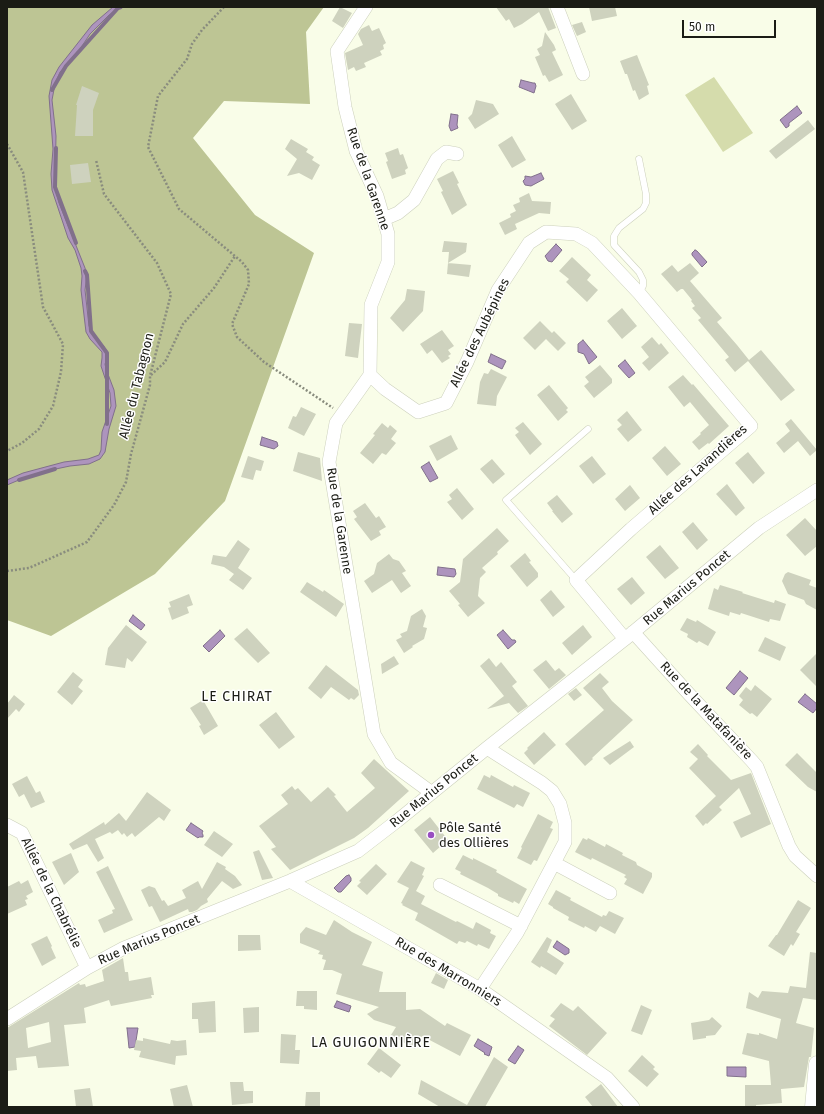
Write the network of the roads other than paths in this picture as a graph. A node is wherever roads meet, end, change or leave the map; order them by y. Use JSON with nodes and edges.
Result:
{"nodes":[{"id":1,"x":366,"y":7,"type":"edge"},
{"id":2,"x":557,"y":7,"type":"edge"},
{"id":3,"x":582,"y":74,"type":"dead end"},
{"id":4,"x":457,"y":154,"type":"dead end"},
{"id":5,"x":638,"y":159,"type":"dead end"},
{"id":6,"x":384,"y":219,"type":"junction"},
{"id":7,"x":639,"y":293,"type":"junction"},
{"id":8,"x":370,"y":375,"type":"junction"},
{"id":9,"x":588,"y":429,"type":"dead end"},
{"id":10,"x":817,"y":490,"type":"edge"},
{"id":11,"x":576,"y":580,"type":"junction"},
{"id":12,"x":629,"y":636,"type":"junction"},
{"id":13,"x":487,"y":748,"type":"junction"},
{"id":14,"x":432,"y":793,"type":"junction"},
{"id":15,"x":7,"y":825,"type":"edge"},
{"id":16,"x":554,"y":863,"type":"junction"},
{"id":17,"x":817,"y":876,"type":"edge"},
{"id":18,"x":290,"y":881,"type":"junction"},
{"id":19,"x":440,"y":885,"type":"dead end"},
{"id":20,"x":610,"y":893,"type":"dead end"},
{"id":21,"x":521,"y":926,"type":"junction"},
{"id":22,"x":87,"y":968,"type":"junction"},
{"id":23,"x":480,"y":989,"type":"junction"},
{"id":24,"x":7,"y":1019,"type":"edge"},
{"id":25,"x":817,"y":1064,"type":"edge"},
{"id":26,"x":633,"y":1107,"type":"edge"},
{"id":27,"x":813,"y":1107,"type":"edge"}],
"edges":[{"from":1,"to":6,"type":"street","name":"Rue de la Garenne"},
{"from":2,"to":3,"type":"street"},
{"from":4,"to":6,"type":"street"},
{"from":5,"to":7,"type":"lane"},
{"from":6,"to":8,"type":"street","name":"Rue de la Garenne"},
{"from":7,"to":8,"type":"street","name":"Allée des Aubépines"},
{"from":7,"to":11,"type":"street","name":"Allée des Lavandières"},
{"from":8,"to":14,"type":"street","name":"Rue de la Garenne"},
{"from":9,"to":11,"type":"lane"},
{"from":10,"to":12,"type":"street","name":"Rue Marius Poncet"},
{"from":11,"to":12,"type":"street"},
{"from":12,"to":13,"type":"street","name":"Rue Marius Poncet"},
{"from":12,"to":17,"type":"street","name":"Rue de la Matafanière"},
{"from":13,"to":14,"type":"street","name":"Rue Marius Poncet"},
{"from":13,"to":16,"type":"street"},
{"from":14,"to":18,"type":"street","name":"Rue Marius Poncet"},
{"from":15,"to":22,"type":"street","name":"Allée de la Chabrélie"},
{"from":16,"to":20,"type":"street"},
{"from":16,"to":21,"type":"street"},
{"from":18,"to":22,"type":"street","name":"Rue Marius Poncet"},
{"from":18,"to":23,"type":"street","name":"Rue des Marronniers"},
{"from":19,"to":21,"type":"street"},
{"from":21,"to":23,"type":"street"},
{"from":22,"to":24,"type":"street","name":"Rue Marius Poncet"},
{"from":23,"to":26,"type":"street","name":"Rue des Marronniers"},
{"from":25,"to":27,"type":"street"}]}
